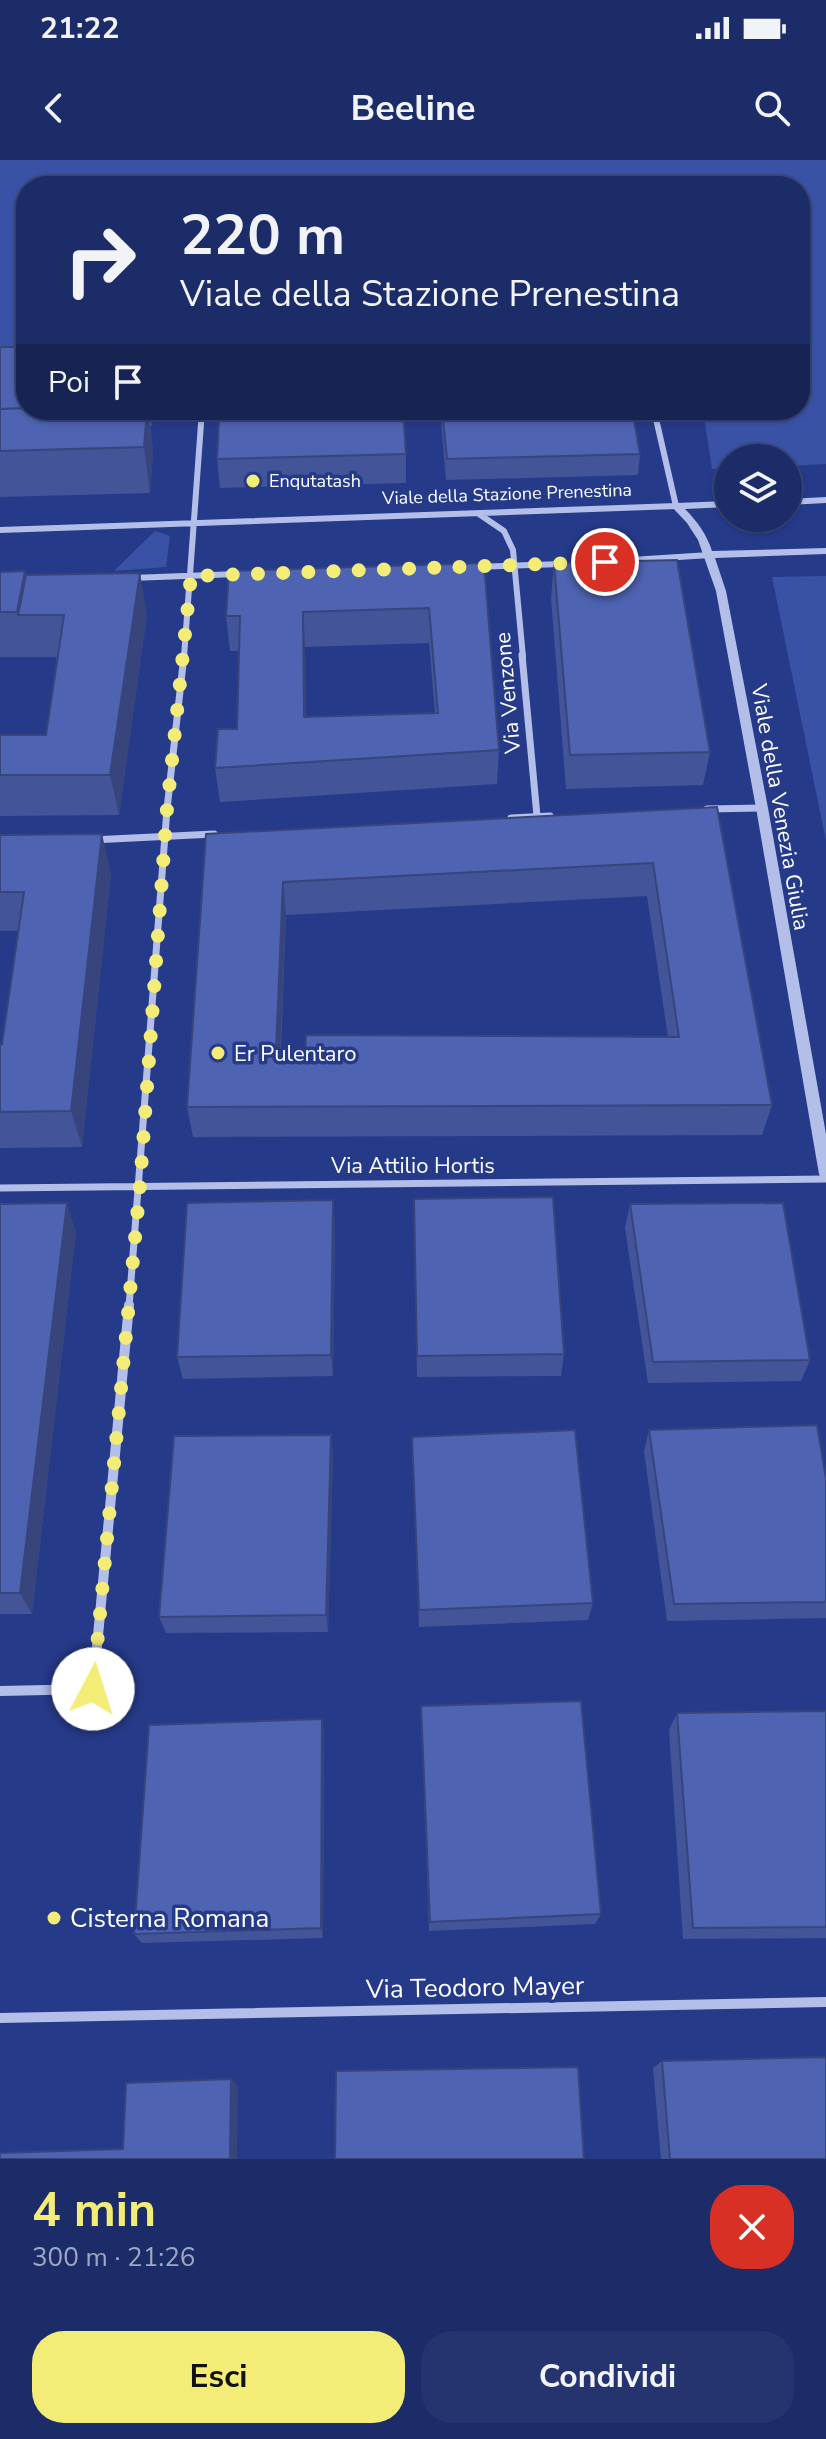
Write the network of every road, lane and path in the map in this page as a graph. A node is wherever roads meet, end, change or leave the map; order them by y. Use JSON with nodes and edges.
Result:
{"nodes":[{"id":1,"x":201,"y":420,"type":"edge"},
{"id":2,"x":656,"y":420,"type":"edge"},
{"id":3,"x":826,"y":500,"type":"edge"},
{"id":4,"x":802,"y":501,"type":"edge"},
{"id":5,"x":714,"y":505,"type":"edge"},
{"id":6,"x":676,"y":506,"type":"junction"},
{"id":7,"x":477,"y":513,"type":"junction"},
{"id":8,"x":196,"y":523,"type":"junction"},
{"id":9,"x":0,"y":530,"type":"edge"},
{"id":10,"x":826,"y":551,"type":"edge"},
{"id":11,"x":710,"y":555,"type":"junction"},
{"id":12,"x":514,"y":566,"type":"junction"},
{"id":13,"x":470,"y":567,"type":"edge"},
{"id":14,"x":250,"y":574,"type":"edge"},
{"id":15,"x":191,"y":576,"type":"junction"},
{"id":16,"x":123,"y":579,"type":"edge"},
{"id":17,"x":762,"y":808,"type":"junction"},
{"id":18,"x":699,"y":810,"type":"edge"},
{"id":19,"x":567,"y":815,"type":"edge"},
{"id":20,"x":537,"y":816,"type":"junction"},
{"id":21,"x":506,"y":818,"type":"edge"},
{"id":22,"x":223,"y":834,"type":"edge"},
{"id":23,"x":165,"y":837,"type":"junction"},
{"id":24,"x":75,"y":841,"type":"edge"},
{"id":25,"x":826,"y":1177,"type":"edge"},
{"id":26,"x":140,"y":1185,"type":"junction"},
{"id":27,"x":0,"y":1188,"type":"edge"},
{"id":28,"x":0,"y":1691,"type":"edge"},
{"id":29,"x":826,"y":2002,"type":"edge"},
{"id":30,"x":0,"y":2018,"type":"edge"}],
"edges":[{"from":1,"to":8,"type":"street"},
{"from":2,"to":6,"type":"street"},
{"from":3,"to":4,"type":"street"},
{"from":5,"to":6,"type":"street","name":"Viale della Stazione Prenestina"},
{"from":6,"to":7,"type":"street","name":"Viale della Stazione Prenestina"},
{"from":6,"to":11,"type":"street","name":"Viale della Venezia Giulia"},
{"from":7,"to":8,"type":"street","name":"Viale della Stazione Prenestina"},
{"from":7,"to":12,"type":"street","name":"Via Venzone"},
{"from":8,"to":9,"type":"street","name":"Viale della Stazione Prenestina"},
{"from":8,"to":15,"type":"street"},
{"from":10,"to":11,"type":"street"},
{"from":11,"to":12,"type":"street"},
{"from":11,"to":17,"type":"street","name":"Viale della Venezia Giulia"},
{"from":12,"to":13,"type":"street"},
{"from":12,"to":20,"type":"street","name":"Via Venzone"},
{"from":14,"to":15,"type":"street"},
{"from":15,"to":16,"type":"street"},
{"from":15,"to":23,"type":"street"},
{"from":17,"to":18,"type":"street"},
{"from":17,"to":25,"type":"street","name":"Viale della Venezia Giulia"},
{"from":19,"to":20,"type":"street"},
{"from":20,"to":21,"type":"street"},
{"from":22,"to":23,"type":"street"},
{"from":23,"to":24,"type":"street"},
{"from":23,"to":26,"type":"street"},
{"from":25,"to":26,"type":"street","name":"Via Attilio Hortis"},
{"from":26,"to":27,"type":"street","name":"Via Attilio Hortis"},
{"from":26,"to":28,"type":"street"},
{"from":29,"to":30,"type":"street","name":"Via Teodoro Mayer"}]}
